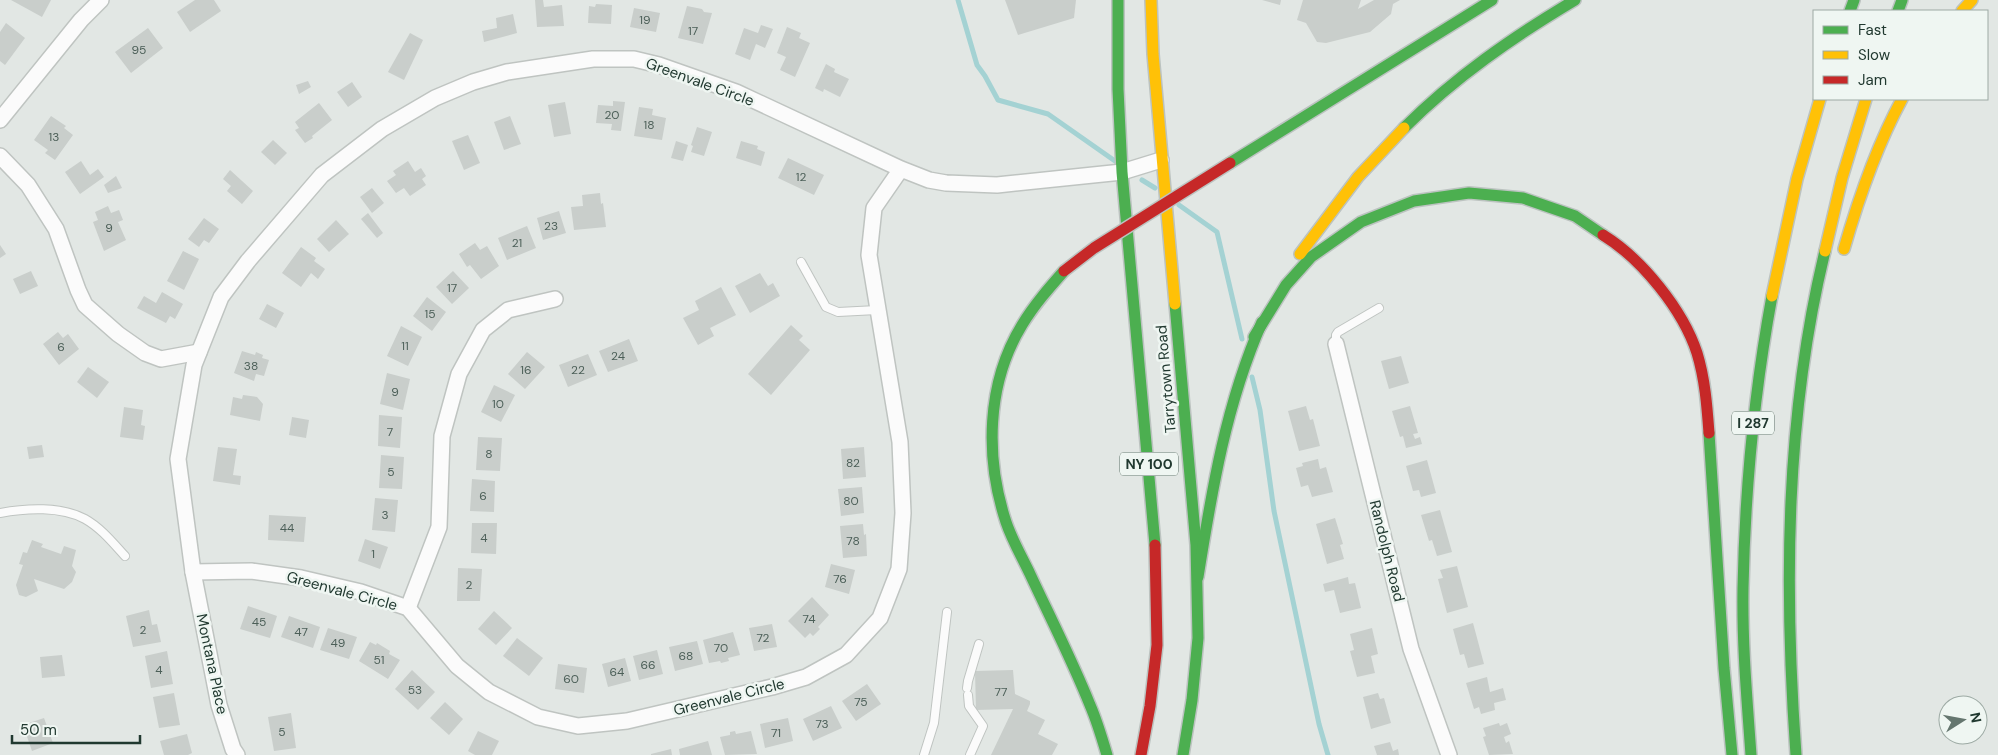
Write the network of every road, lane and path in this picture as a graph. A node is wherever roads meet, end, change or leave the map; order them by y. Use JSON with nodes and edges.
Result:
{"nodes":[{"id":1,"x":101,"y":0,"type":"edge"},
{"id":2,"x":1118,"y":0,"type":"edge"},
{"id":3,"x":1152,"y":0,"type":"edge"},
{"id":4,"x":1492,"y":0,"type":"edge"},
{"id":5,"x":1575,"y":0,"type":"edge"},
{"id":6,"x":1972,"y":0,"type":"edge"},
{"id":7,"x":1963,"y":10,"type":"edge"},
{"id":8,"x":1820,"y":100,"type":"edge"},
{"id":9,"x":1866,"y":100,"type":"edge"},
{"id":10,"x":1901,"y":100,"type":"edge"},
{"id":11,"x":0,"y":120,"type":"edge"},
{"id":12,"x":0,"y":156,"type":"edge"},
{"id":13,"x":1161,"y":160,"type":"junction"},
{"id":14,"x":901,"y":169,"type":"junction"},
{"id":15,"x":1122,"y":172,"type":"junction"},
{"id":16,"x":801,"y":262,"type":"dead end"},
{"id":17,"x":1840,"y":263,"type":"dead end"},
{"id":18,"x":555,"y":299,"type":"dead end"},
{"id":19,"x":1379,"y":308,"type":"dead end"},
{"id":20,"x":878,"y":310,"type":"junction"},
{"id":21,"x":1254,"y":337,"type":"junction"},
{"id":22,"x":1819,"y":340,"type":"dead end"},
{"id":23,"x":1336,"y":344,"type":"joint"},
{"id":24,"x":198,"y":352,"type":"junction"},
{"id":25,"x":1798,"y":416,"type":"junction"},
{"id":26,"x":0,"y":513,"type":"edge"},
{"id":27,"x":125,"y":556,"type":"dead end"},
{"id":28,"x":192,"y":572,"type":"junction"},
{"id":29,"x":1198,"y":577,"type":"junction"},
{"id":30,"x":408,"y":608,"type":"junction"},
{"id":31,"x":947,"y":612,"type":"dead end"},
{"id":32,"x":979,"y":644,"type":"dead end"},
{"id":33,"x":237,"y":755,"type":"edge"},
{"id":34,"x":924,"y":755,"type":"edge"},
{"id":35,"x":970,"y":755,"type":"edge"},
{"id":36,"x":1107,"y":755,"type":"edge"},
{"id":37,"x":1141,"y":755,"type":"edge"},
{"id":38,"x":1183,"y":755,"type":"edge"},
{"id":39,"x":1449,"y":755,"type":"edge"},
{"id":40,"x":1732,"y":755,"type":"edge"},
{"id":41,"x":1751,"y":755,"type":"edge"},
{"id":42,"x":1796,"y":755,"type":"edge"}],
"edges":[{"from":1,"to":11,"type":"street"},
{"from":2,"to":15,"type":"main road","name":"Tarrytown Road","number":"NY 100"},
{"from":3,"to":13,"type":"main road","name":"Tarrytown Road","number":"NY 100"},
{"from":4,"to":36,"type":"main road","bridge":true},
{"from":5,"to":21,"type":"main road"},
{"from":6,"to":7,"type":"main road"},
{"from":8,"to":41,"type":"main road","number":"I 287"},
{"from":9,"to":25,"type":"main road","number":"I 287"},
{"from":10,"to":17,"type":"main road"},
{"from":12,"to":24,"type":"street"},
{"from":13,"to":15,"type":"street","name":"Greenvale Circle"},
{"from":13,"to":29,"type":"main road","name":"Tarrytown Road","number":"NY 100"},
{"from":14,"to":15,"type":"street","name":"Greenvale Circle"},
{"from":14,"to":20,"type":"street","name":"Greenvale Circle"},
{"from":14,"to":24,"type":"street","name":"Greenvale Circle"},
{"from":15,"to":37,"type":"main road","name":"Tarrytown Road","number":"NY 100"},
{"from":16,"to":20,"type":"lane"},
{"from":18,"to":30,"type":"street"},
{"from":19,"to":23,"type":"lane"},
{"from":20,"to":30,"type":"street","name":"Greenvale Circle"},
{"from":21,"to":29,"type":"main road"},
{"from":21,"to":40,"type":"main road"},
{"from":22,"to":25,"type":"main road"},
{"from":23,"to":39,"type":"street","name":"Randolph Road"},
{"from":24,"to":28,"type":"street","name":"Greenvale Circle"},
{"from":25,"to":42,"type":"main road","number":"I 287"},
{"from":26,"to":27,"type":"lane"},
{"from":28,"to":30,"type":"street","name":"Greenvale Circle"},
{"from":28,"to":33,"type":"street","name":"Montana Place"},
{"from":29,"to":38,"type":"main road","name":"Tarrytown Road","number":"NY 100"},
{"from":31,"to":34,"type":"lane"},
{"from":32,"to":35,"type":"lane"}]}
